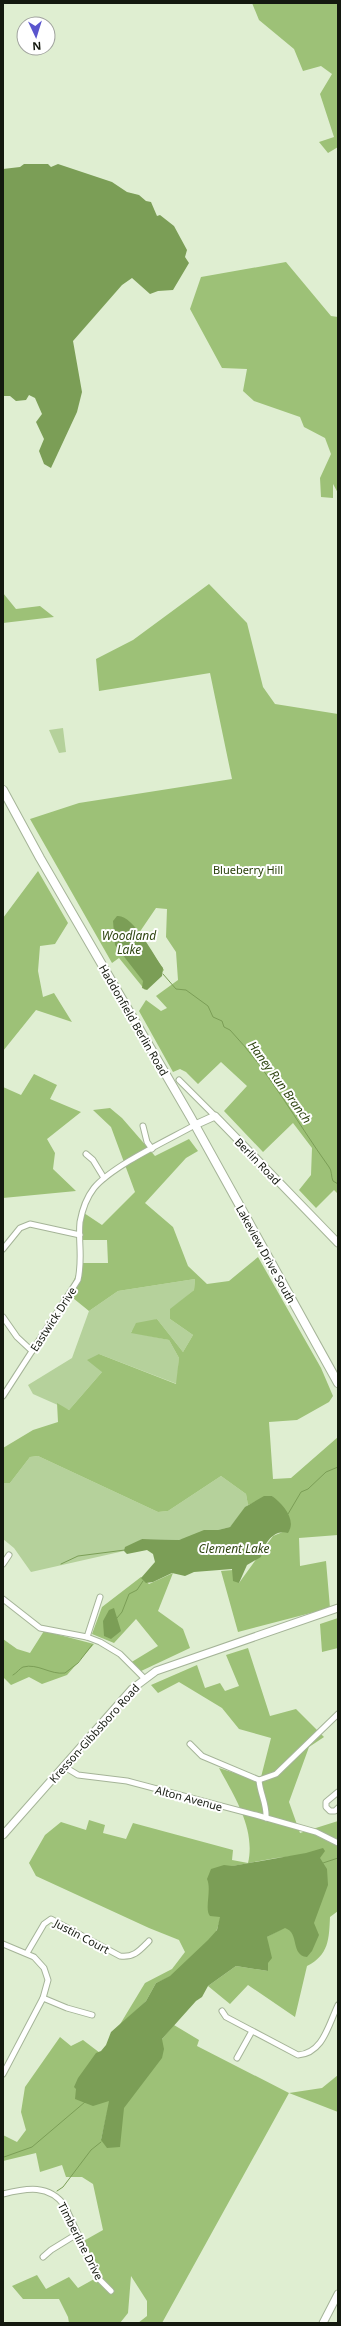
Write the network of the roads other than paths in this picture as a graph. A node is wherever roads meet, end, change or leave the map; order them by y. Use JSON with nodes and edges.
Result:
{"nodes":[{"id":1,"x":3,"y":790,"type":"edge"},
{"id":2,"x":6,"y":803,"type":"edge"},
{"id":3,"x":179,"y":1080,"type":"dead end"},
{"id":4,"x":215,"y":1116,"type":"junction"},
{"id":5,"x":195,"y":1125,"type":"junction"},
{"id":6,"x":143,"y":1126,"type":"dead end"},
{"id":7,"x":152,"y":1149,"type":"junction"},
{"id":8,"x":86,"y":1154,"type":"dead end"},
{"id":9,"x":104,"y":1178,"type":"junction"},
{"id":10,"x":80,"y":1235,"type":"junction"},
{"id":11,"x":338,"y":1243,"type":"edge"},
{"id":12,"x":3,"y":1249,"type":"edge"},
{"id":13,"x":3,"y":1317,"type":"edge"},
{"id":14,"x":32,"y":1351,"type":"junction"},
{"id":15,"x":338,"y":1383,"type":"edge"},
{"id":16,"x":3,"y":1396,"type":"edge"},
{"id":17,"x":9,"y":1555,"type":"dead end"},
{"id":18,"x":3,"y":1564,"type":"edge"},
{"id":19,"x":100,"y":1597,"type":"dead end"},
{"id":20,"x":3,"y":1599,"type":"edge"},
{"id":21,"x":338,"y":1608,"type":"edge"},
{"id":22,"x":87,"y":1637,"type":"junction"},
{"id":23,"x":144,"y":1678,"type":"junction"},
{"id":24,"x":338,"y":1714,"type":"edge"},
{"id":25,"x":190,"y":1744,"type":"dead end"},
{"id":26,"x":63,"y":1766,"type":"junction"},
{"id":27,"x":259,"y":1780,"type":"junction"},
{"id":28,"x":338,"y":1792,"type":"edge"},
{"id":29,"x":338,"y":1808,"type":"edge"},
{"id":30,"x":266,"y":1818,"type":"junction"},
{"id":31,"x":3,"y":1835,"type":"edge"},
{"id":32,"x":338,"y":1843,"type":"edge"},
{"id":33,"x":149,"y":1941,"type":"dead end"},
{"id":34,"x":3,"y":1944,"type":"edge"},
{"id":35,"x":27,"y":1953,"type":"junction"},
{"id":36,"x":43,"y":1998,"type":"junction"},
{"id":37,"x":338,"y":2005,"type":"edge"},
{"id":38,"x":222,"y":2011,"type":"dead end"},
{"id":39,"x":92,"y":2015,"type":"dead end"},
{"id":40,"x":252,"y":2031,"type":"junction"},
{"id":41,"x":237,"y":2058,"type":"dead end"},
{"id":42,"x":3,"y":2074,"type":"edge"},
{"id":43,"x":3,"y":2194,"type":"edge"},
{"id":44,"x":77,"y":2234,"type":"junction"},
{"id":45,"x":43,"y":2257,"type":"dead end"},
{"id":46,"x":110,"y":2291,"type":"dead end"},
{"id":47,"x":338,"y":2294,"type":"edge"},
{"id":48,"x":323,"y":2323,"type":"edge"}],
"edges":[{"from":1,"to":2,"type":"main road","name":"Haddonfield Berlin Road"},
{"from":2,"to":5,"type":"main road","name":"Haddonfield Berlin Road"},
{"from":3,"to":4,"type":"street","name":"Berlin Road"},
{"from":4,"to":5,"type":"street","name":"Eastwick Drive"},
{"from":4,"to":11,"type":"street","name":"Berlin Road"},
{"from":5,"to":7,"type":"street","name":"Eastwick Drive"},
{"from":5,"to":15,"type":"main road","name":"Lakeview Drive South"},
{"from":6,"to":7,"type":"street"},
{"from":7,"to":9,"type":"street","name":"Eastwick Drive"},
{"from":8,"to":9,"type":"street"},
{"from":9,"to":10,"type":"street","name":"Eastwick Drive"},
{"from":10,"to":12,"type":"street"},
{"from":10,"to":14,"type":"street","name":"Eastwick Drive"},
{"from":13,"to":14,"type":"street"},
{"from":14,"to":16,"type":"street","name":"Eastwick Drive"},
{"from":17,"to":18,"type":"street"},
{"from":19,"to":22,"type":"street"},
{"from":20,"to":22,"type":"street"},
{"from":21,"to":23,"type":"street","name":"Kresson-Gibbsboro Road"},
{"from":22,"to":23,"type":"street"},
{"from":23,"to":26,"type":"street","name":"Kresson-Gibbsboro Road"},
{"from":24,"to":27,"type":"street"},
{"from":25,"to":27,"type":"street"},
{"from":26,"to":30,"type":"street","name":"Alton Avenue"},
{"from":26,"to":31,"type":"street","name":"Kresson-Gibbsboro Road"},
{"from":27,"to":30,"type":"street"},
{"from":28,"to":29,"type":"street"},
{"from":30,"to":32,"type":"street","name":"Alton Avenue"},
{"from":33,"to":35,"type":"street","name":"Justin Court"},
{"from":34,"to":35,"type":"street"},
{"from":35,"to":36,"type":"street"},
{"from":36,"to":39,"type":"street"},
{"from":36,"to":42,"type":"street"},
{"from":37,"to":40,"type":"street"},
{"from":38,"to":40,"type":"street"},
{"from":40,"to":41,"type":"street"},
{"from":43,"to":44,"type":"street","name":"Timberline Drive"},
{"from":44,"to":45,"type":"street"},
{"from":44,"to":46,"type":"street","name":"Timberline Drive"},
{"from":47,"to":48,"type":"street"}]}
